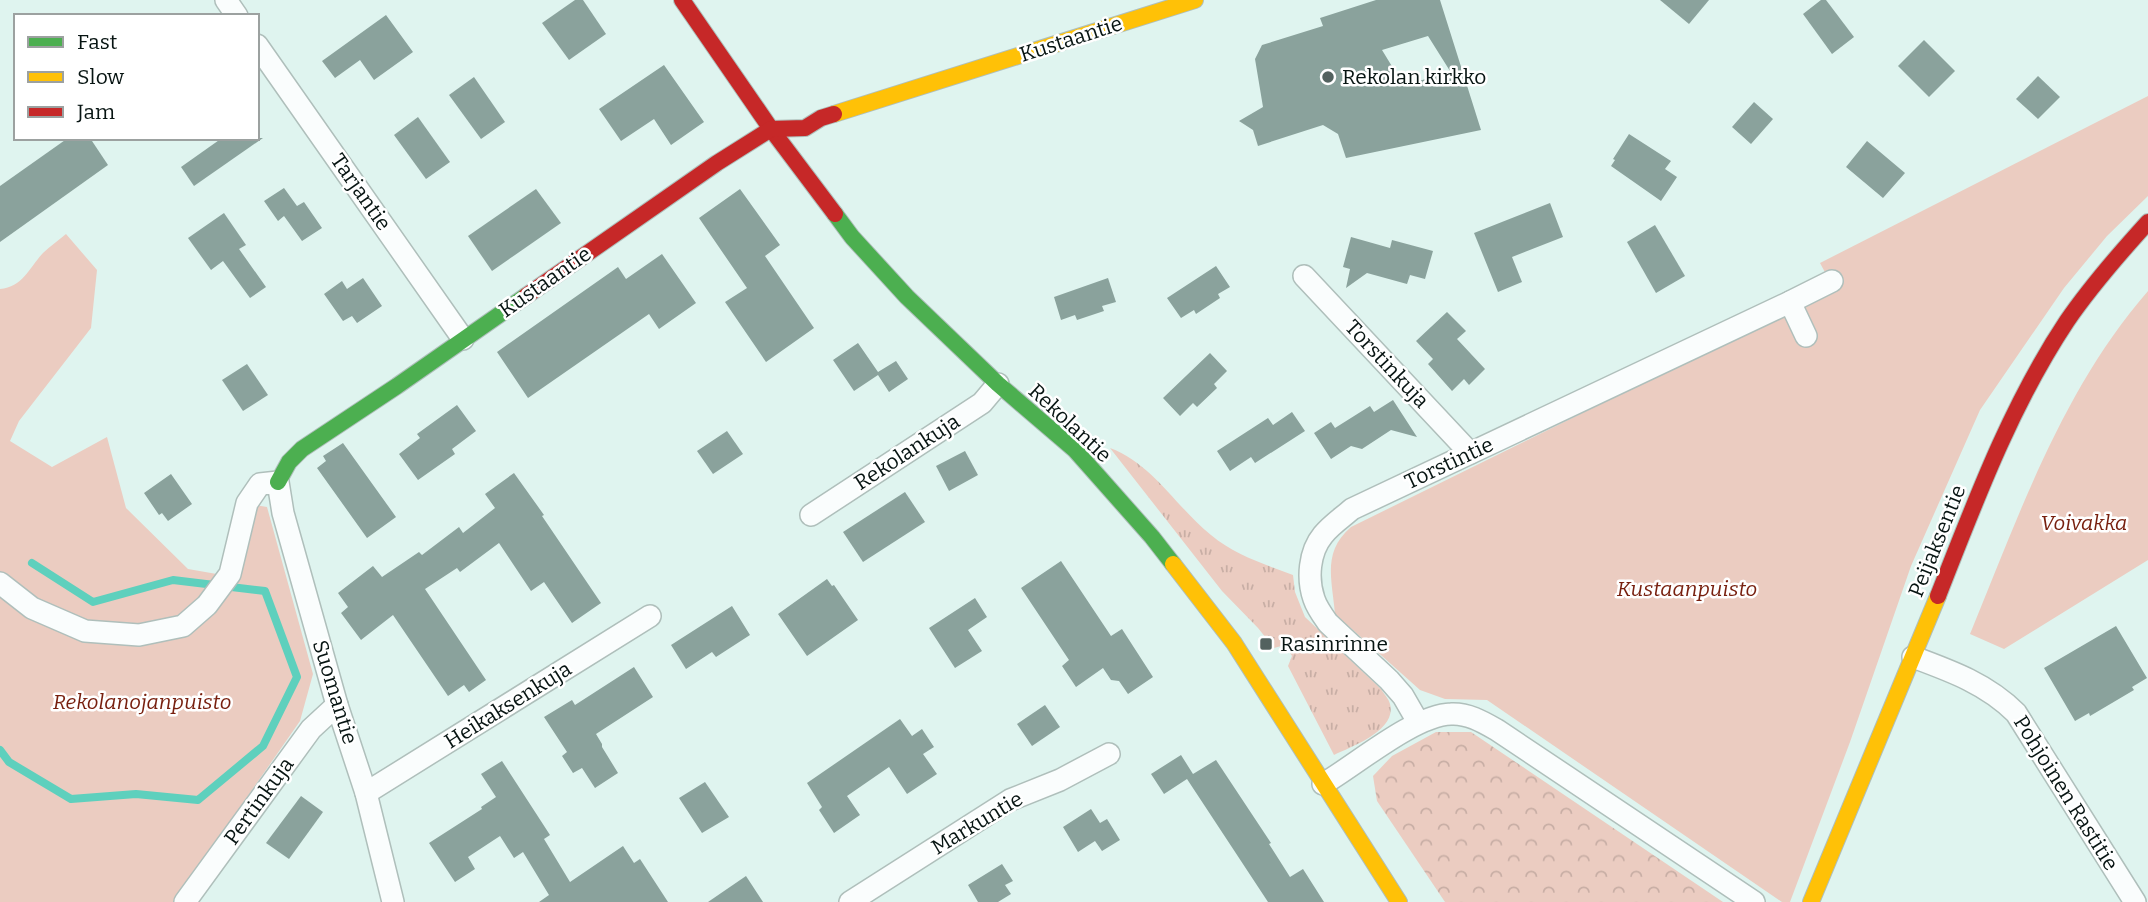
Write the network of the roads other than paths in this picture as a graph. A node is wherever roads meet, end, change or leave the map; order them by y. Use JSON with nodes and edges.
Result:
{"nodes":[{"id":1,"x":682,"y":0,"type":"edge"},
{"id":2,"x":1195,"y":0,"type":"edge"},
{"id":3,"x":259,"y":48,"type":"edge"},
{"id":4,"x":771,"y":129,"type":"junction"},
{"id":5,"x":2148,"y":222,"type":"edge"},
{"id":6,"x":1304,"y":276,"type":"dead end"},
{"id":7,"x":1832,"y":281,"type":"dead end"},
{"id":8,"x":1790,"y":303,"type":"junction"},
{"id":9,"x":1807,"y":336,"type":"dead end"},
{"id":10,"x":463,"y":339,"type":"junction"},
{"id":11,"x":998,"y":384,"type":"junction"},
{"id":12,"x":1470,"y":453,"type":"junction"},
{"id":13,"x":278,"y":482,"type":"junction"},
{"id":14,"x":811,"y":515,"type":"dead end"},
{"id":15,"x":0,"y":583,"type":"edge"},
{"id":16,"x":650,"y":615,"type":"dead end"},
{"id":17,"x":1913,"y":657,"type":"junction"},
{"id":18,"x":337,"y":705,"type":"junction"},
{"id":19,"x":1418,"y":722,"type":"junction"},
{"id":20,"x":1109,"y":754,"type":"dead end"},
{"id":21,"x":1323,"y":784,"type":"junction"},
{"id":22,"x":366,"y":793,"type":"junction"},
{"id":23,"x":185,"y":902,"type":"edge"},
{"id":24,"x":393,"y":902,"type":"edge"},
{"id":25,"x":850,"y":902,"type":"edge"},
{"id":26,"x":1399,"y":902,"type":"edge"},
{"id":27,"x":1754,"y":902,"type":"edge"},
{"id":28,"x":1811,"y":902,"type":"edge"},
{"id":29,"x":2135,"y":902,"type":"edge"}],
"edges":[{"from":1,"to":4,"type":"main road","name":"Rekolantie"},
{"from":2,"to":4,"type":"main road","name":"Kustaantie"},
{"from":3,"to":10,"type":"street","name":"Tarjantie"},
{"from":4,"to":10,"type":"main road","name":"Kustaantie"},
{"from":4,"to":11,"type":"main road","name":"Rekolantie"},
{"from":5,"to":17,"type":"main road","name":"Peijaksentie"},
{"from":6,"to":12,"type":"street","name":"Torstinkuja"},
{"from":7,"to":8,"type":"street","name":"Torstintie"},
{"from":8,"to":9,"type":"street"},
{"from":8,"to":12,"type":"street","name":"Torstintie"},
{"from":10,"to":13,"type":"main road","name":"Kustaantie"},
{"from":11,"to":14,"type":"street","name":"Rekolankuja"},
{"from":11,"to":21,"type":"main road","name":"Rekolantie"},
{"from":12,"to":19,"type":"street","name":"Torstintie"},
{"from":13,"to":15,"type":"street","name":"Kustaantie"},
{"from":13,"to":18,"type":"street","name":"Suomantie"},
{"from":16,"to":22,"type":"street","name":"Heikaksenkuja"},
{"from":17,"to":28,"type":"main road","name":"Peijaksentie"},
{"from":17,"to":29,"type":"street","name":"Pohjoinen Rastitie"},
{"from":18,"to":22,"type":"street","name":"Suomantie"},
{"from":18,"to":23,"type":"street","name":"Pertinkuja"},
{"from":19,"to":21,"type":"street"},
{"from":19,"to":27,"type":"street"},
{"from":20,"to":25,"type":"street","name":"Markuntie"},
{"from":21,"to":26,"type":"main road","name":"Rekolantie"},
{"from":22,"to":24,"type":"street","name":"Suomantie"}]}
